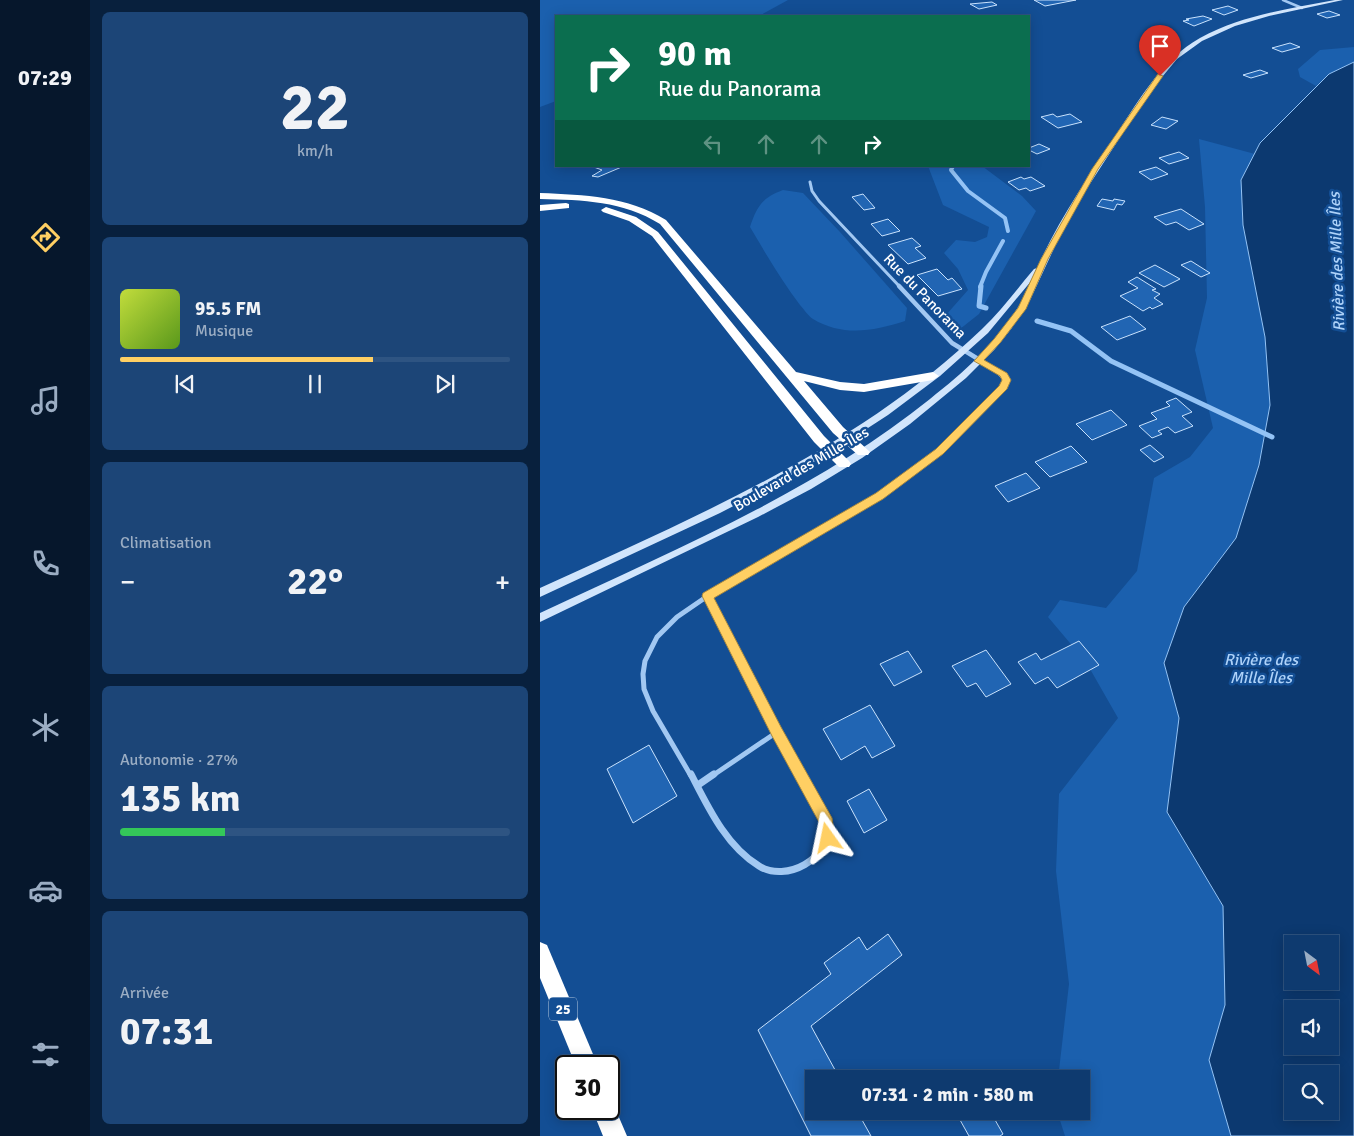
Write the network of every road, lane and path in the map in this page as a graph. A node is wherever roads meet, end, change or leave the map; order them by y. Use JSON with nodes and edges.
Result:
{"nodes":[{"id":1,"x":1283,"y":0,"type":"edge"},
{"id":2,"x":1341,"y":0,"type":"edge"},
{"id":3,"x":1302,"y":8,"type":"junction"},
{"id":4,"x":810,"y":182,"type":"dead end"},
{"id":5,"x":540,"y":196,"type":"edge"},
{"id":6,"x":540,"y":208,"type":"edge"},
{"id":7,"x":1044,"y":259,"type":"junction"},
{"id":8,"x":962,"y":352,"type":"junction"},
{"id":9,"x":978,"y":361,"type":"junction"},
{"id":10,"x":793,"y":374,"type":"junction"},
{"id":11,"x":934,"y":376,"type":"junction"},
{"id":12,"x":846,"y":439,"type":"junction"},
{"id":13,"x":829,"y":450,"type":"junction"},
{"id":14,"x":863,"y":452,"type":"junction"},
{"id":15,"x":844,"y":464,"type":"junction"},
{"id":16,"x":540,"y":593,"type":"edge"},
{"id":17,"x":708,"y":596,"type":"junction"},
{"id":18,"x":540,"y":618,"type":"edge"},
{"id":19,"x":777,"y":732,"type":"junction"},
{"id":20,"x":698,"y":785,"type":"junction"},
{"id":21,"x":540,"y":952,"type":"edge"},
{"id":22,"x":582,"y":1055,"type":"edge"},
{"id":23,"x":608,"y":1120,"type":"edge"},
{"id":24,"x":615,"y":1136,"type":"edge"}],
"edges":[{"from":1,"to":3,"type":"street"},
{"from":2,"to":3,"type":"street","name":"Boulevard des Mille-Îles"},
{"from":3,"to":7,"type":"street","name":"Boulevard des Mille-Îles"},
{"from":4,"to":8,"type":"street","name":"Rue du Panorama"},
{"from":5,"to":10,"type":"highway"},
{"from":6,"to":13,"type":"highway"},
{"from":7,"to":8,"type":"street","name":"Boulevard des Mille-Îles"},
{"from":7,"to":9,"type":"street","name":"Boulevard des Mille-Îles"},
{"from":8,"to":9,"type":"street","name":"Rue du Panorama"},
{"from":8,"to":11,"type":"street","name":"Boulevard des Mille-Îles"},
{"from":9,"to":14,"type":"street","name":"Boulevard des Mille-Îles"},
{"from":9,"to":17,"type":"street","name":"Rue du Panorama"},
{"from":10,"to":11,"type":"highway"},
{"from":10,"to":12,"type":"highway"},
{"from":11,"to":12,"type":"street","name":"Boulevard des Mille-Îles"},
{"from":12,"to":13,"type":"street","name":"Boulevard des Mille-Îles"},
{"from":12,"to":14,"type":"highway"},
{"from":13,"to":15,"type":"highway"},
{"from":13,"to":16,"type":"street","name":"Boulevard des Mille-Îles"},
{"from":14,"to":15,"type":"street","name":"Boulevard des Mille-Îles"},
{"from":15,"to":18,"type":"street","name":"Boulevard des Mille-Îles"},
{"from":17,"to":19,"type":"street","name":"Rue du Panorama"},
{"from":17,"to":20,"type":"street","name":"Rue du Panorama"},
{"from":19,"to":20,"type":"street"},
{"from":19,"to":20,"type":"street","name":"Rue du Panorama"},
{"from":21,"to":22,"type":"highway","number":"25"},
{"from":23,"to":24,"type":"highway"}]}
